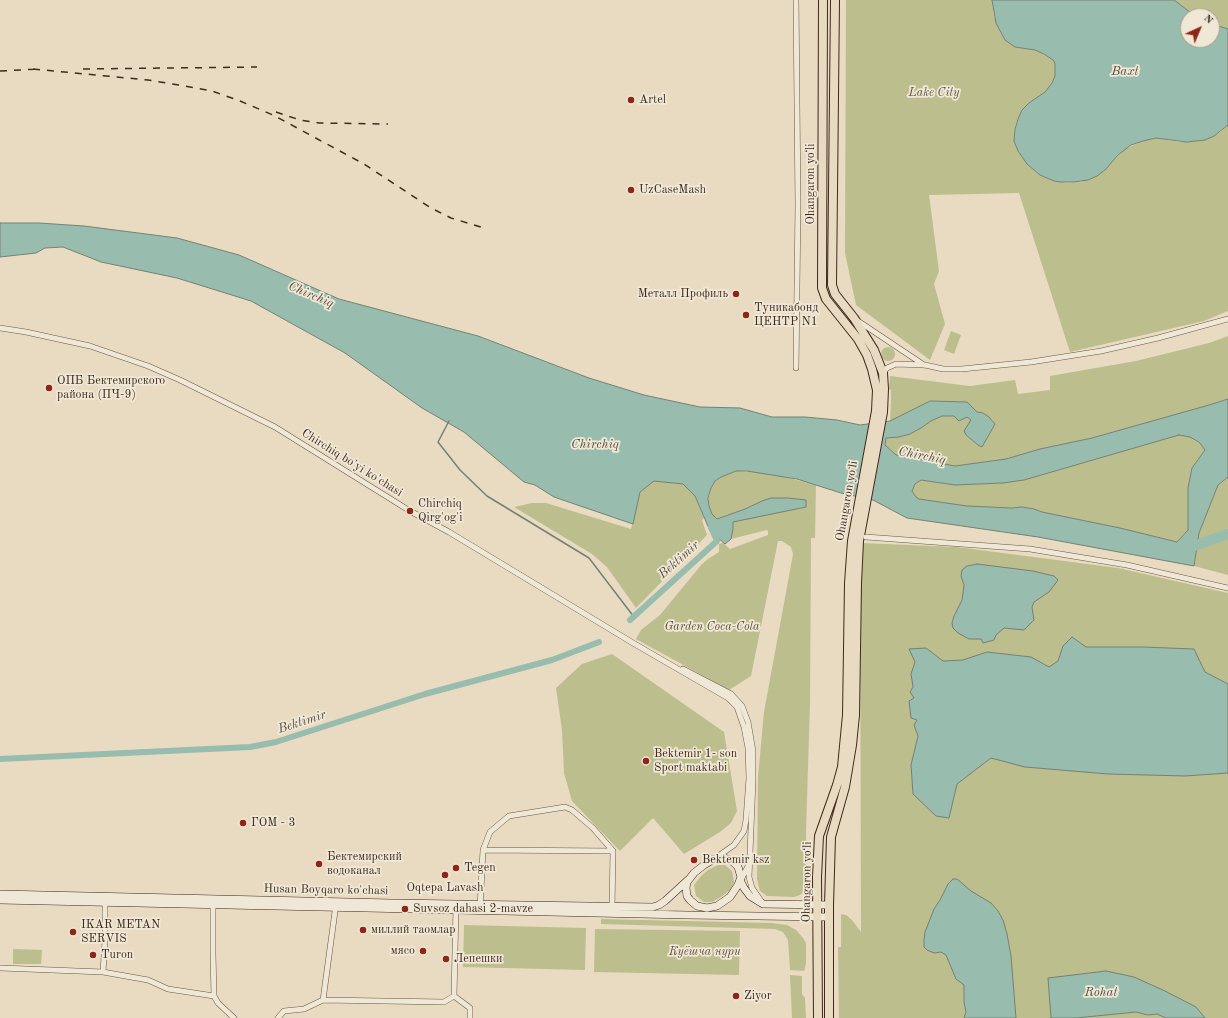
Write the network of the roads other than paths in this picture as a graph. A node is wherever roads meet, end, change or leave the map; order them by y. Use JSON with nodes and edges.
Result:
{"nodes":[{"id":1,"x":796,"y":0,"type":"edge"},
{"id":2,"x":823,"y":0,"type":"edge"},
{"id":3,"x":835,"y":0,"type":"edge"},
{"id":4,"x":854,"y":318,"type":"junction"},
{"id":5,"x":1228,"y":319,"type":"edge"},
{"id":6,"x":0,"y":328,"type":"edge"},
{"id":7,"x":925,"y":365,"type":"junction"},
{"id":8,"x":796,"y":368,"type":"dead end"},
{"id":9,"x":882,"y":373,"type":"junction"},
{"id":10,"x":880,"y":411,"type":"junction"},
{"id":11,"x":862,"y":505,"type":"junction"},
{"id":12,"x":866,"y":537,"type":"dead end"},
{"id":13,"x":1228,"y":588,"type":"edge"},
{"id":14,"x":671,"y":664,"type":"junction"},
{"id":15,"x":483,"y":850,"type":"junction"},
{"id":16,"x":613,"y":852,"type":"junction"},
{"id":17,"x":714,"y":859,"type":"junction"},
{"id":18,"x":749,"y":863,"type":"junction"},
{"id":19,"x":689,"y":879,"type":"junction"},
{"id":20,"x":740,"y":880,"type":"junction"},
{"id":21,"x":0,"y":897,"type":"edge"},
{"id":22,"x":213,"y":902,"type":"junction"},
{"id":23,"x":105,"y":903,"type":"junction"},
{"id":24,"x":336,"y":905,"type":"junction"},
{"id":25,"x":767,"y":905,"type":"junction"},
{"id":26,"x":818,"y":905,"type":"junction"},
{"id":27,"x":829,"y":905,"type":"junction"},
{"id":28,"x":456,"y":907,"type":"junction"},
{"id":29,"x":480,"y":907,"type":"junction"},
{"id":30,"x":709,"y":908,"type":"junction"},
{"id":31,"x":612,"y":910,"type":"junction"},
{"id":32,"x":687,"y":915,"type":"junction"},
{"id":33,"x":743,"y":916,"type":"junction"},
{"id":34,"x":818,"y":917,"type":"junction"},
{"id":35,"x":829,"y":917,"type":"junction"},
{"id":36,"x":2,"y":968,"type":"dead end"},
{"id":37,"x":103,"y":972,"type":"junction"},
{"id":38,"x":214,"y":996,"type":"junction"},
{"id":39,"x":454,"y":996,"type":"junction"},
{"id":40,"x":323,"y":1000,"type":"junction"},
{"id":41,"x":234,"y":1018,"type":"edge"},
{"id":42,"x":278,"y":1018,"type":"edge"},
{"id":43,"x":470,"y":1018,"type":"edge"},
{"id":44,"x":818,"y":1018,"type":"edge"},
{"id":45,"x":829,"y":1018,"type":"edge"}],
"edges":[{"from":1,"to":8,"type":"street"},
{"from":2,"to":10,"type":"highway","name":"Ohangaron yoʻli"},
{"from":3,"to":4,"type":"highway","name":"Ohangaron yoʻli"},
{"from":4,"to":7,"type":"street"},
{"from":4,"to":9,"type":"highway","name":"Ohangaron yoʻli"},
{"from":5,"to":7,"type":"street"},
{"from":6,"to":14,"type":"street","name":"Chirchiq bo'yi ko'chasi"},
{"from":7,"to":9,"type":"street"},
{"from":9,"to":10,"type":"highway","name":"Ohangaron yoʻli"},
{"from":10,"to":11,"type":"highway","name":"Ohangaron yoʻli"},
{"from":11,"to":26,"type":"highway","name":"Ohangaron yoʻli"},
{"from":11,"to":27,"type":"highway","name":"Ohangaron yoʻli"},
{"from":12,"to":13,"type":"street"},
{"from":14,"to":17,"type":"street","name":"Chirchiq bo'yi ko'chasi"},
{"from":14,"to":18,"type":"street","name":"Chirchiq bo'yi ko'chasi"},
{"from":15,"to":16,"type":"street"},
{"from":15,"to":16,"type":"street"},
{"from":15,"to":29,"type":"street"},
{"from":16,"to":31,"type":"street"},
{"from":17,"to":19,"type":"main road","name":"Husan Boyqaro ko'chasi"},
{"from":17,"to":20,"type":"main road"},
{"from":18,"to":20,"type":"street","name":"Chirchiq bo'yi ko'chasi"},
{"from":18,"to":25,"type":"street","name":"Chirchiq bo'yi ko'chasi"},
{"from":19,"to":30,"type":"main road","name":"Husan Boyqaro ko'chasi"},
{"from":19,"to":31,"type":"main road","name":"Husan Boyqaro ko'chasi"},
{"from":20,"to":25,"type":"main road"},
{"from":20,"to":30,"type":"main road","name":"Husan Boyqaro ko'chasi"},
{"from":21,"to":22,"type":"main road","name":"Husan Boyqaro ko'chasi"},
{"from":21,"to":23,"type":"main road","name":"Husan Boyqaro ko'chasi"},
{"from":22,"to":23,"type":"main road","name":"Husan Boyqaro ko'chasi"},
{"from":22,"to":24,"type":"main road","name":"Husan Boyqaro ko'chasi"},
{"from":22,"to":38,"type":"street"},
{"from":23,"to":37,"type":"street"},
{"from":24,"to":28,"type":"main road","name":"Husan Boyqaro ko'chasi"},
{"from":24,"to":40,"type":"street"},
{"from":25,"to":26,"type":"main road"},
{"from":26,"to":27,"type":"main road"},
{"from":26,"to":34,"type":"highway","name":"Ohangaron yoʻli"},
{"from":27,"to":35,"type":"highway","name":"Ohangaron yoʻli"},
{"from":28,"to":29,"type":"main road","name":"Husan Boyqaro ko'chasi"},
{"from":28,"to":39,"type":"street"},
{"from":29,"to":31,"type":"main road","name":"Husan Boyqaro ko'chasi"},
{"from":30,"to":32,"type":"main road","name":"Husan Boyqaro ko'chasi"},
{"from":30,"to":33,"type":"main road","name":"Husan Boyqaro ko'chasi"},
{"from":31,"to":32,"type":"main road","name":"Husan Boyqaro ko'chasi"},
{"from":32,"to":33,"type":"main road","name":"Husan Boyqaro ko'chasi"},
{"from":33,"to":34,"type":"main road","name":"Husan Boyqaro ko'chasi"},
{"from":34,"to":35,"type":"main road","name":"Husan Boyqaro ko'chasi"},
{"from":34,"to":44,"type":"highway","name":"Ohangaron yoʻli"},
{"from":35,"to":45,"type":"highway","name":"Ohangaron yoʻli"},
{"from":36,"to":37,"type":"street"},
{"from":37,"to":38,"type":"street"},
{"from":38,"to":41,"type":"street"},
{"from":39,"to":40,"type":"street"},
{"from":39,"to":43,"type":"street"},
{"from":40,"to":42,"type":"street"}]}
